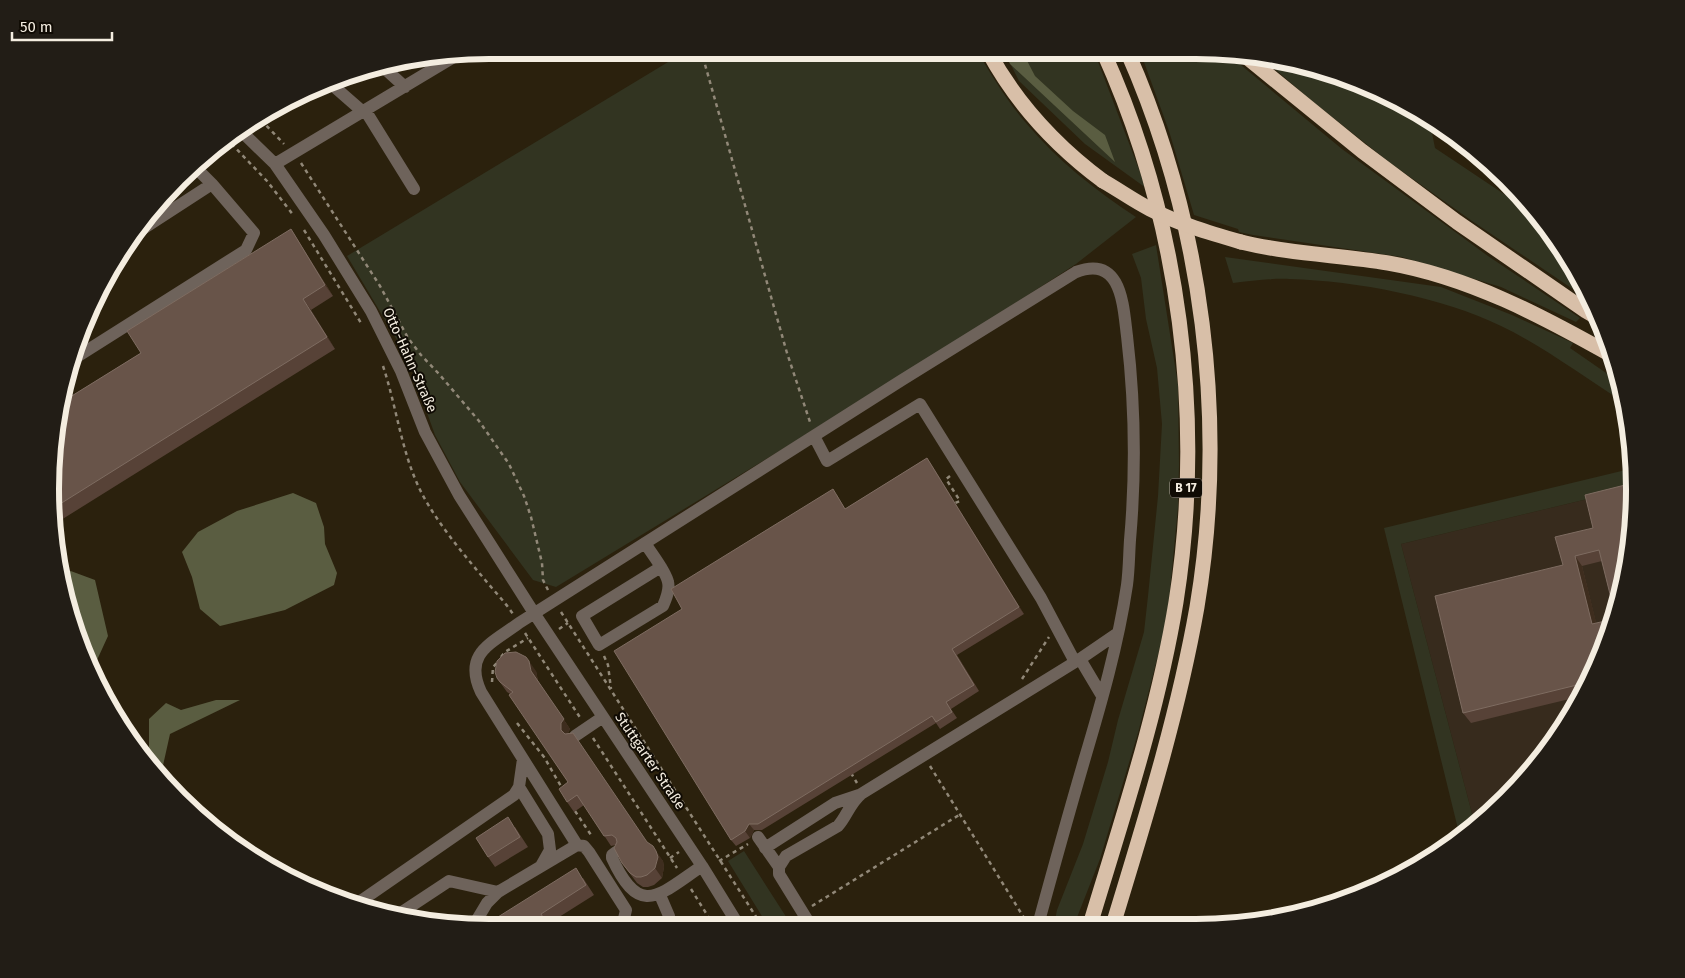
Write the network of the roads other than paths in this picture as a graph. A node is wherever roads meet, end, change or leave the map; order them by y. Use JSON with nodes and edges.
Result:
{"nodes":[{"id":1,"x":993,"y":59,"type":"edge"},
{"id":2,"x":1106,"y":59,"type":"edge"},
{"id":3,"x":1130,"y":59,"type":"edge"},
{"id":4,"x":447,"y":61,"type":"edge"},
{"id":5,"x":1253,"y":62,"type":"edge"},
{"id":6,"x":388,"y":71,"type":"edge"},
{"id":7,"x":405,"y":86,"type":"junction"},
{"id":8,"x":336,"y":88,"type":"edge"},
{"id":9,"x":364,"y":110,"type":"junction"},
{"id":10,"x":245,"y":135,"type":"edge"},
{"id":11,"x":275,"y":164,"type":"junction"},
{"id":12,"x":199,"y":171,"type":"edge"},
{"id":13,"x":212,"y":184,"type":"junction"},
{"id":14,"x":414,"y":189,"type":"dead end"},
{"id":15,"x":151,"y":224,"type":"edge"},
{"id":16,"x":1588,"y":312,"type":"edge"},
{"id":17,"x":1603,"y":351,"type":"edge"},
{"id":18,"x":81,"y":354,"type":"edge"},
{"id":19,"x":814,"y":436,"type":"junction"},
{"id":20,"x":645,"y":543,"type":"junction"},
{"id":21,"x":660,"y":567,"type":"junction"},
{"id":22,"x":534,"y":613,"type":"junction"},
{"id":23,"x":1118,"y":633,"type":"junction"},
{"id":24,"x":1078,"y":661,"type":"junction"},
{"id":25,"x":1102,"y":696,"type":"junction"},
{"id":26,"x":603,"y":717,"type":"junction"},
{"id":27,"x":575,"y":736,"type":"edge"},
{"id":28,"x":523,"y":759,"type":"junction"},
{"id":29,"x":519,"y":787,"type":"junction"},
{"id":30,"x":861,"y":794,"type":"junction"},
{"id":31,"x":577,"y":845,"type":"junction"},
{"id":32,"x":616,"y":852,"type":"edge"},
{"id":33,"x":702,"y":866,"type":"junction"},
{"id":34,"x":540,"y":867,"type":"junction"},
{"id":35,"x":779,"y":867,"type":"junction"},
{"id":36,"x":498,"y":892,"type":"junction"},
{"id":37,"x":660,"y":895,"type":"junction"},
{"id":38,"x":362,"y":900,"type":"edge"},
{"id":39,"x":404,"y":911,"type":"edge"},
{"id":40,"x":669,"y":916,"type":"dead end"},
{"id":41,"x":478,"y":919,"type":"edge"},
{"id":42,"x":624,"y":919,"type":"edge"},
{"id":43,"x":735,"y":919,"type":"edge"},
{"id":44,"x":806,"y":919,"type":"edge"},
{"id":45,"x":1040,"y":919,"type":"edge"},
{"id":46,"x":1092,"y":919,"type":"edge"},
{"id":47,"x":1115,"y":919,"type":"edge"}],
"edges":[{"from":1,"to":17,"type":"highway","bridge":true},
{"from":2,"to":46,"type":"highway","number":"B 17"},
{"from":3,"to":47,"type":"highway","number":"B 17"},
{"from":4,"to":7,"type":"street"},
{"from":5,"to":16,"type":"highway"},
{"from":6,"to":7,"type":"street"},
{"from":7,"to":9,"type":"street"},
{"from":8,"to":9,"type":"street"},
{"from":9,"to":11,"type":"street"},
{"from":9,"to":14,"type":"street"},
{"from":10,"to":11,"type":"street","name":"Otto-Hahn-Straße"},
{"from":11,"to":22,"type":"street","name":"Otto-Hahn-Straße"},
{"from":12,"to":13,"type":"street"},
{"from":13,"to":15,"type":"street"},
{"from":13,"to":18,"type":"street"},
{"from":19,"to":20,"type":"street"},
{"from":19,"to":23,"type":"street"},
{"from":19,"to":24,"type":"street"},
{"from":20,"to":21,"type":"street"},
{"from":20,"to":22,"type":"street"},
{"from":21,"to":21,"type":"street"},
{"from":22,"to":26,"type":"street","name":"Stuttgarter Straße"},
{"from":22,"to":28,"type":"street"},
{"from":23,"to":24,"type":"street"},
{"from":23,"to":25,"type":"street"},
{"from":24,"to":25,"type":"street"},
{"from":24,"to":30,"type":"street"},
{"from":25,"to":45,"type":"street"},
{"from":26,"to":27,"type":"street"},
{"from":26,"to":33,"type":"street","name":"Stuttgarter Straße"},
{"from":28,"to":29,"type":"street"},
{"from":28,"to":31,"type":"street"},
{"from":29,"to":34,"type":"street"},
{"from":29,"to":38,"type":"street"},
{"from":30,"to":35,"type":"street"},
{"from":30,"to":35,"type":"street"},
{"from":31,"to":34,"type":"street"},
{"from":31,"to":42,"type":"street"},
{"from":32,"to":37,"type":"street"},
{"from":33,"to":37,"type":"street"},
{"from":33,"to":43,"type":"street","name":"Stuttgarter Straße"},
{"from":34,"to":36,"type":"street"},
{"from":35,"to":44,"type":"street"},
{"from":36,"to":39,"type":"street"},
{"from":36,"to":41,"type":"street"},
{"from":37,"to":40,"type":"street"}]}
